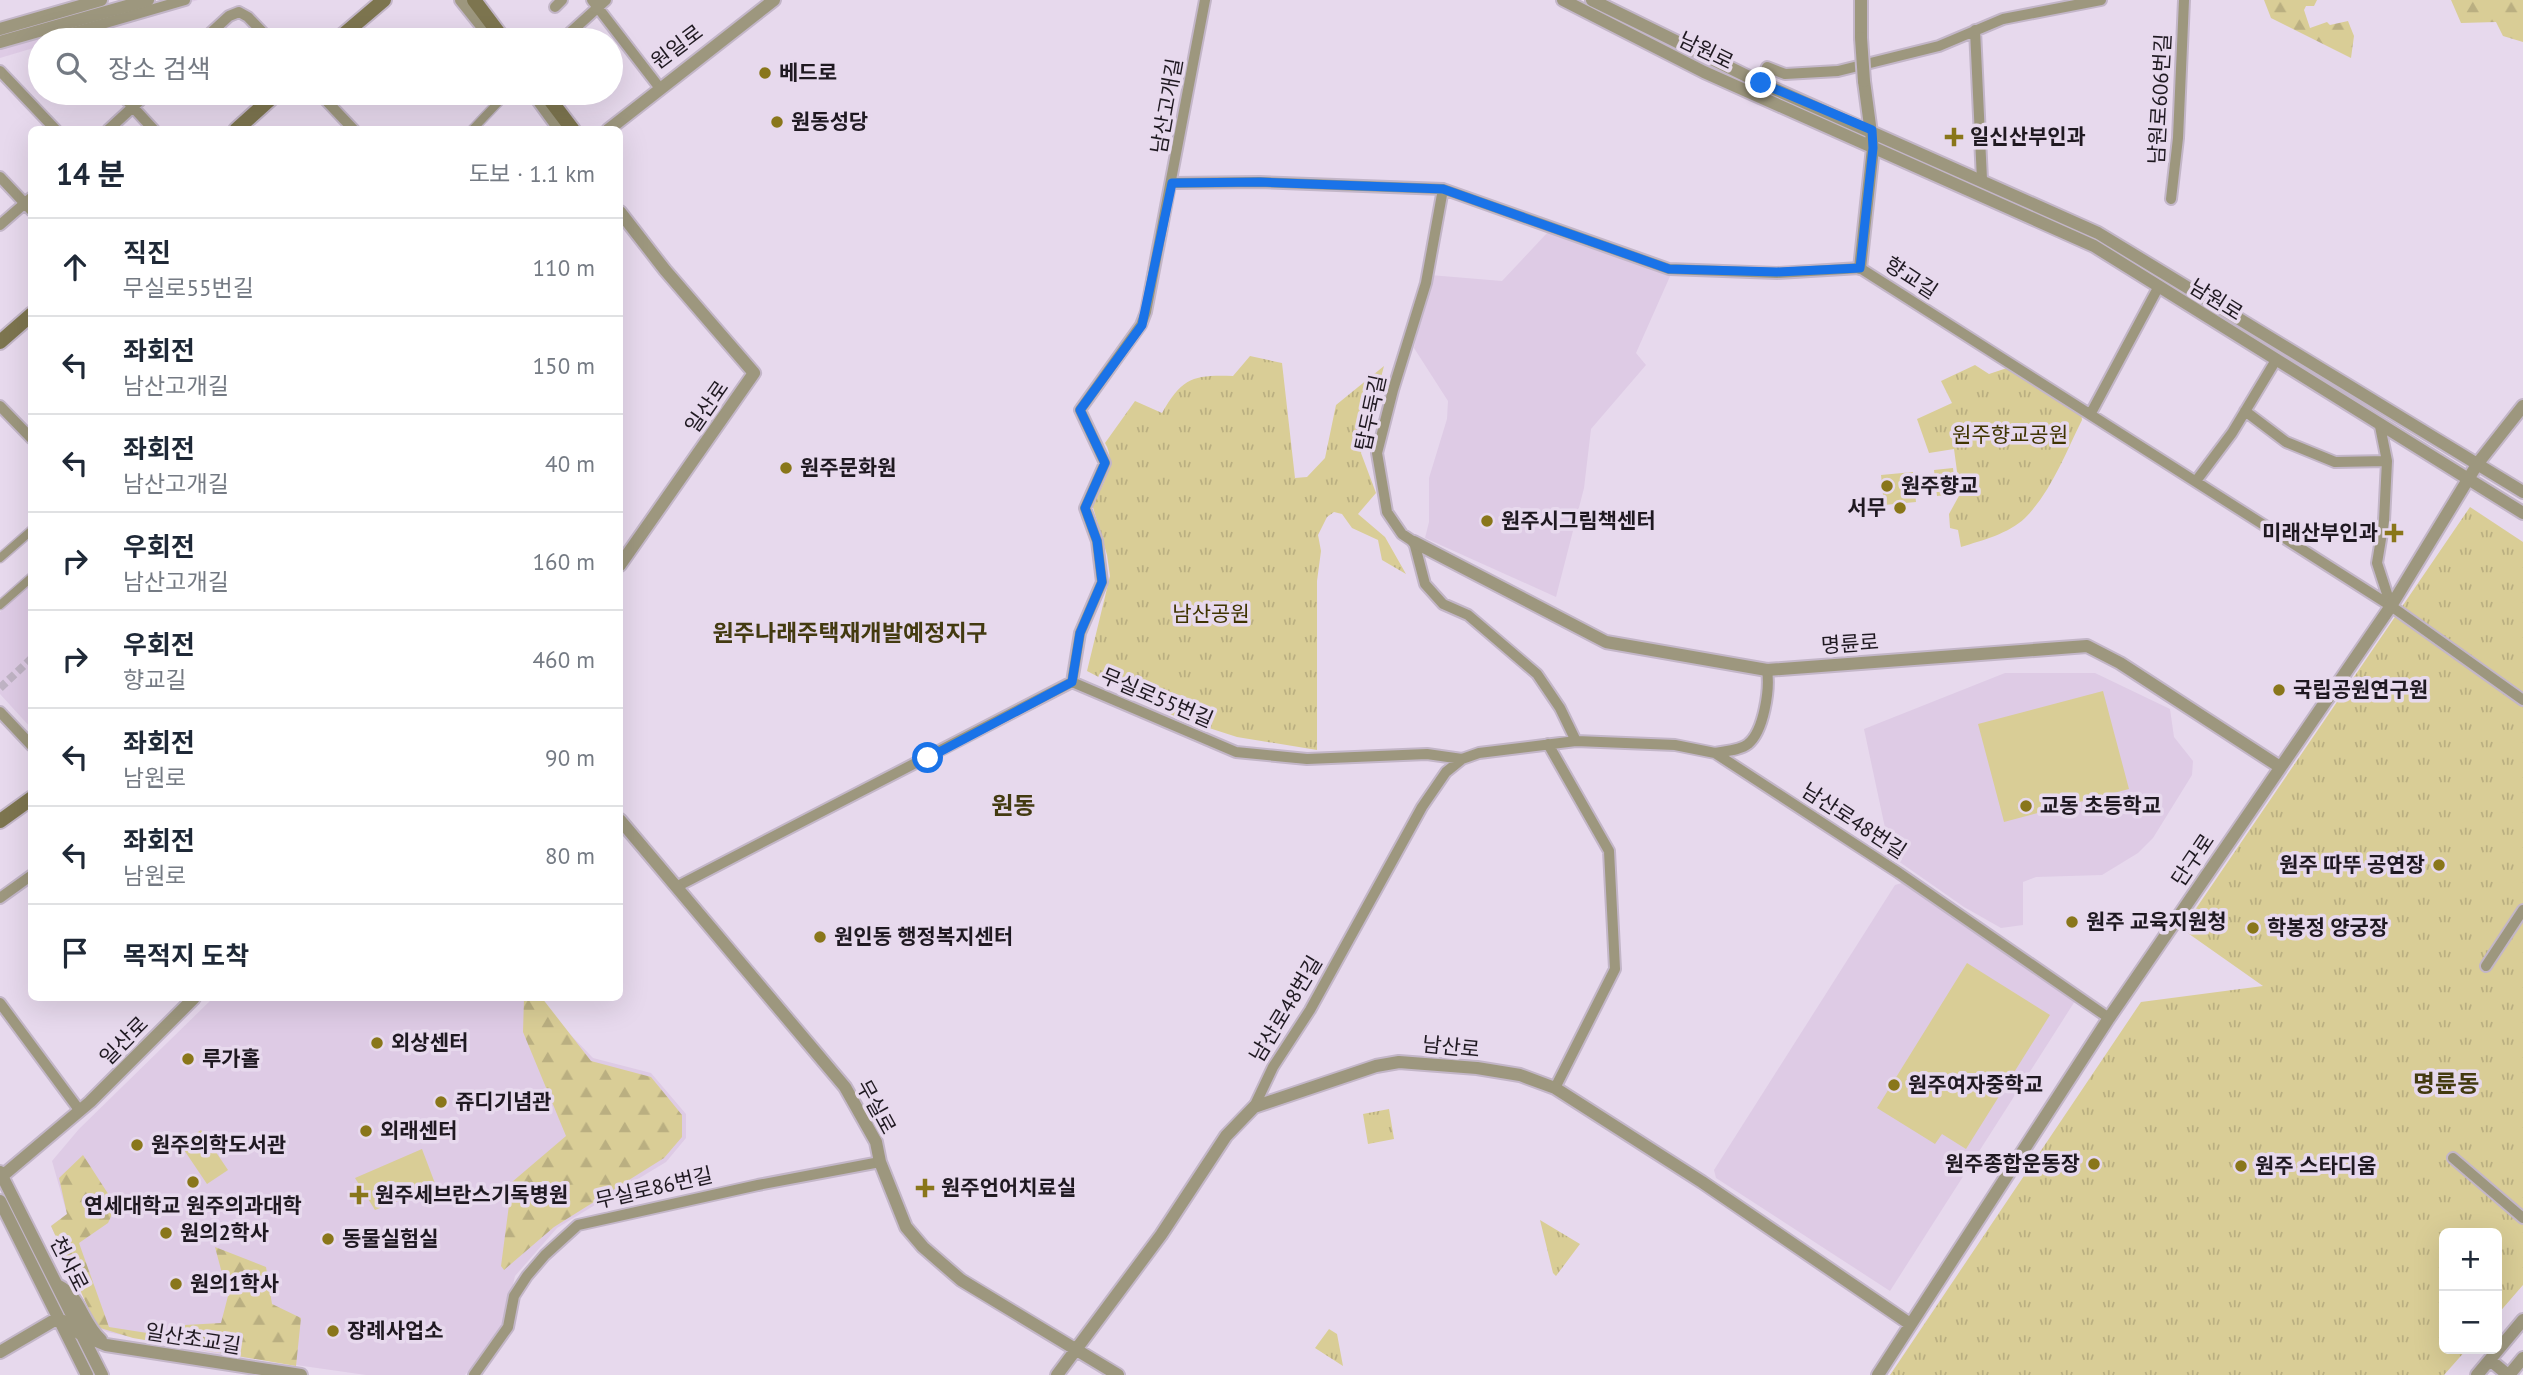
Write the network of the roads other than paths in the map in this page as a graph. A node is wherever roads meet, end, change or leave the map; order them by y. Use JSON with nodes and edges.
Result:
{"nodes":[{"id":1,"x":101,"y":0,"type":"edge"},
{"id":2,"x":148,"y":0,"type":"edge"},
{"id":3,"x":185,"y":0,"type":"edge"},
{"id":4,"x":384,"y":0,"type":"edge"},
{"id":5,"x":461,"y":0,"type":"edge"},
{"id":6,"x":474,"y":0,"type":"edge"},
{"id":7,"x":774,"y":0,"type":"edge"},
{"id":8,"x":1205,"y":0,"type":"edge"},
{"id":9,"x":1563,"y":0,"type":"edge"},
{"id":10,"x":1592,"y":0,"type":"edge"},
{"id":11,"x":1861,"y":0,"type":"edge"},
{"id":12,"x":2101,"y":0,"type":"edge"},
{"id":13,"x":2184,"y":0,"type":"edge"},
{"id":14,"x":598,"y":3,"type":"edge"},
{"id":15,"x":49,"y":28,"type":"edge"},
{"id":16,"x":96,"y":28,"type":"edge"},
{"id":17,"x":216,"y":28,"type":"edge"},
{"id":18,"x":259,"y":28,"type":"edge"},
{"id":19,"x":351,"y":28,"type":"edge"},
{"id":20,"x":483,"y":28,"type":"edge"},
{"id":21,"x":495,"y":28,"type":"edge"},
{"id":22,"x":574,"y":28,"type":"edge"},
{"id":23,"x":616,"y":28,"type":"edge"},
{"id":24,"x":0,"y":29,"type":"edge"},
{"id":25,"x":1975,"y":30,"type":"junction"},
{"id":26,"x":28,"y":34,"type":"edge"},
{"id":27,"x":623,"y":37,"type":"edge"},
{"id":28,"x":0,"y":42,"type":"edge"},
{"id":29,"x":0,"y":71,"type":"edge"},
{"id":30,"x":1761,"y":83,"type":"junction"},
{"id":31,"x":659,"y":87,"type":"junction"},
{"id":32,"x":28,"y":100,"type":"edge"},
{"id":33,"x":32,"y":105,"type":"edge"},
{"id":34,"x":264,"y":105,"type":"edge"},
{"id":35,"x":330,"y":105,"type":"edge"},
{"id":36,"x":496,"y":105,"type":"edge"},
{"id":37,"x":542,"y":105,"type":"edge"},
{"id":38,"x":554,"y":105,"type":"edge"},
{"id":39,"x":133,"y":107,"type":"joint"},
{"id":40,"x":52,"y":126,"type":"edge"},
{"id":41,"x":112,"y":126,"type":"edge"},
{"id":42,"x":150,"y":126,"type":"edge"},
{"id":43,"x":240,"y":126,"type":"edge"},
{"id":44,"x":350,"y":126,"type":"edge"},
{"id":45,"x":476,"y":126,"type":"edge"},
{"id":46,"x":557,"y":126,"type":"edge"},
{"id":47,"x":570,"y":126,"type":"edge"},
{"id":48,"x":613,"y":126,"type":"edge"},
{"id":49,"x":1872,"y":130,"type":"junction"},
{"id":50,"x":1873,"y":148,"type":"junction"},
{"id":51,"x":0,"y":177,"type":"edge"},
{"id":52,"x":1982,"y":180,"type":"junction"},
{"id":53,"x":1172,"y":183,"type":"junction"},
{"id":54,"x":1443,"y":189,"type":"junction"},
{"id":55,"x":2171,"y":200,"type":"dead end"},
{"id":56,"x":28,"y":203,"type":"edge"},
{"id":57,"x":28,"y":205,"type":"edge"},
{"id":58,"x":623,"y":216,"type":"edge"},
{"id":59,"x":0,"y":225,"type":"edge"},
{"id":60,"x":2096,"y":239,"type":"junction"},
{"id":61,"x":1860,"y":268,"type":"junction"},
{"id":62,"x":2159,"y":286,"type":"junction"},
{"id":63,"x":28,"y":318,"type":"edge"},
{"id":64,"x":0,"y":342,"type":"edge"},
{"id":65,"x":2276,"y":360,"type":"junction"},
{"id":66,"x":0,"y":406,"type":"edge"},
{"id":67,"x":2523,"y":406,"type":"edge"},
{"id":68,"x":2245,"y":411,"type":"junction"},
{"id":69,"x":2091,"y":413,"type":"junction"},
{"id":70,"x":27,"y":426,"type":"edge"},
{"id":71,"x":2380,"y":426,"type":"junction"},
{"id":72,"x":2387,"y":461,"type":"junction"},
{"id":73,"x":2478,"y":463,"type":"junction"},
{"id":74,"x":2467,"y":480,"type":"junction"},
{"id":75,"x":2196,"y":481,"type":"junction"},
{"id":76,"x":2523,"y":492,"type":"edge"},
{"id":77,"x":2523,"y":513,"type":"edge"},
{"id":78,"x":28,"y":534,"type":"edge"},
{"id":79,"x":1414,"y":542,"type":"junction"},
{"id":80,"x":0,"y":558,"type":"edge"},
{"id":81,"x":623,"y":561,"type":"edge"},
{"id":82,"x":28,"y":582,"type":"edge"},
{"id":83,"x":0,"y":605,"type":"edge"},
{"id":84,"x":2391,"y":606,"type":"junction"},
{"id":85,"x":1767,"y":670,"type":"junction"},
{"id":86,"x":1072,"y":682,"type":"junction"},
{"id":87,"x":2523,"y":700,"type":"edge"},
{"id":88,"x":0,"y":712,"type":"edge"},
{"id":89,"x":28,"y":739,"type":"edge"},
{"id":90,"x":1576,"y":741,"type":"junction"},
{"id":91,"x":1548,"y":744,"type":"junction"},
{"id":92,"x":1715,"y":753,"type":"junction"},
{"id":93,"x":1462,"y":760,"type":"junction"},
{"id":94,"x":2280,"y":767,"type":"junction"},
{"id":95,"x":28,"y":801,"type":"edge"},
{"id":96,"x":0,"y":821,"type":"edge"},
{"id":97,"x":623,"y":824,"type":"edge"},
{"id":98,"x":28,"y":878,"type":"edge"},
{"id":99,"x":676,"y":887,"type":"junction"},
{"id":100,"x":0,"y":898,"type":"edge"},
{"id":101,"x":2523,"y":910,"type":"edge"},
{"id":102,"x":2486,"y":966,"type":"dead end"},
{"id":103,"x":191,"y":1001,"type":"edge"},
{"id":104,"x":0,"y":1003,"type":"edge"},
{"id":105,"x":2109,"y":1018,"type":"junction"},
{"id":106,"x":1555,"y":1088,"type":"junction"},
{"id":107,"x":1254,"y":1107,"type":"junction"},
{"id":108,"x":80,"y":1111,"type":"junction"},
{"id":109,"x":2453,"y":1158,"type":"dead end"},
{"id":110,"x":880,"y":1162,"type":"junction"},
{"id":111,"x":1,"y":1175,"type":"edge"},
{"id":112,"x":0,"y":1201,"type":"edge"},
{"id":113,"x":2523,"y":1218,"type":"edge"},
{"id":114,"x":59,"y":1286,"type":"junction"},
{"id":115,"x":58,"y":1318,"type":"junction"},
{"id":116,"x":2523,"y":1320,"type":"edge"},
{"id":117,"x":1910,"y":1324,"type":"junction"},
{"id":118,"x":82,"y":1335,"type":"junction"},
{"id":119,"x":106,"y":1345,"type":"junction"},
{"id":120,"x":1078,"y":1350,"type":"junction"},
{"id":121,"x":0,"y":1352,"type":"edge"},
{"id":122,"x":2523,"y":1358,"type":"edge"},
{"id":123,"x":2490,"y":1360,"type":"junction"},
{"id":124,"x":87,"y":1375,"type":"edge"},
{"id":125,"x":102,"y":1375,"type":"edge"},
{"id":126,"x":301,"y":1375,"type":"edge"},
{"id":127,"x":474,"y":1375,"type":"edge"},
{"id":128,"x":1057,"y":1375,"type":"edge"},
{"id":129,"x":1118,"y":1375,"type":"edge"},
{"id":130,"x":1878,"y":1375,"type":"edge"},
{"id":131,"x":2477,"y":1375,"type":"edge"},
{"id":132,"x":2509,"y":1375,"type":"edge"}],
"edges":[{"from":1,"to":24,"type":"street"},
{"from":2,"to":15,"type":"street"},
{"from":3,"to":16,"type":"street"},
{"from":4,"to":19,"type":"main road"},
{"from":5,"to":20,"type":"street"},
{"from":6,"to":21,"type":"main road"},
{"from":7,"to":31,"type":"street","name":"원일로"},
{"from":8,"to":53,"type":"street","name":"남산고개길"},
{"from":9,"to":50,"type":"street","name":"남원로"},
{"from":10,"to":30,"type":"street","name":"남원로"},
{"from":11,"to":49,"type":"street","bridge":true},
{"from":12,"to":25,"type":"street"},
{"from":13,"to":55,"type":"street","name":"남원로606번길"},
{"from":14,"to":22,"type":"street"},
{"from":14,"to":23,"type":"street"},
{"from":17,"to":18,"type":"street"},
{"from":25,"to":30,"type":"street"},
{"from":25,"to":52,"type":"street"},
{"from":26,"to":28,"type":"street"},
{"from":27,"to":31,"type":"street"},
{"from":29,"to":32,"type":"street"},
{"from":30,"to":49,"type":"street","name":"남원로"},
{"from":31,"to":48,"type":"street","name":"원일로"},
{"from":33,"to":40,"type":"street"},
{"from":34,"to":43,"type":"main road"},
{"from":35,"to":44,"type":"street"},
{"from":36,"to":45,"type":"street"},
{"from":37,"to":46,"type":"street"},
{"from":38,"to":47,"type":"main road"},
{"from":39,"to":41,"type":"street"},
{"from":39,"to":42,"type":"street"},
{"from":49,"to":50,"type":"street"},
{"from":49,"to":52,"type":"street","name":"남원로"},
{"from":50,"to":60,"type":"street","name":"남원로"},
{"from":50,"to":61,"type":"street"},
{"from":51,"to":56,"type":"street"},
{"from":52,"to":60,"type":"street","name":"남원로"},
{"from":53,"to":54,"type":"street","name":"향교길"},
{"from":53,"to":86,"type":"street","name":"남산고개길"},
{"from":54,"to":61,"type":"street","name":"향교길"},
{"from":54,"to":79,"type":"street","name":"탑두둑길"},
{"from":57,"to":59,"type":"street"},
{"from":58,"to":81,"type":"street","name":"일산로"},
{"from":60,"to":62,"type":"street","name":"남원로"},
{"from":60,"to":73,"type":"street","name":"남원로"},
{"from":61,"to":69,"type":"street","name":"향교길"},
{"from":62,"to":65,"type":"street","name":"남원로"},
{"from":62,"to":69,"type":"street"},
{"from":63,"to":64,"type":"main road"},
{"from":65,"to":68,"type":"street"},
{"from":65,"to":71,"type":"street","name":"남원로"},
{"from":66,"to":70,"type":"street"},
{"from":67,"to":73,"type":"street","name":"단구로"},
{"from":68,"to":72,"type":"street"},
{"from":68,"to":75,"type":"street"},
{"from":69,"to":75,"type":"street","name":"향교길"},
{"from":71,"to":72,"type":"street"},
{"from":71,"to":74,"type":"street","name":"남원로"},
{"from":72,"to":84,"type":"street"},
{"from":73,"to":74,"type":"street","name":"단구로"},
{"from":73,"to":76,"type":"street","name":"남원로"},
{"from":74,"to":77,"type":"street","name":"남원로"},
{"from":74,"to":84,"type":"street","name":"단구로"},
{"from":75,"to":84,"type":"street","name":"향교길"},
{"from":78,"to":80,"type":"street"},
{"from":79,"to":85,"type":"street","name":"명륜로"},
{"from":79,"to":90,"type":"street","name":"탑두둑길"},
{"from":82,"to":83,"type":"street"},
{"from":84,"to":87,"type":"street","name":"향교길"},
{"from":84,"to":94,"type":"street","name":"단구로"},
{"from":85,"to":92,"type":"street"},
{"from":85,"to":94,"type":"street","name":"명륜로"},
{"from":86,"to":93,"type":"street","name":"무실로55번길"},
{"from":86,"to":99,"type":"street","name":"무실로55번길"},
{"from":88,"to":89,"type":"street"},
{"from":90,"to":91,"type":"street","name":"남산로48번길"},
{"from":90,"to":92,"type":"street","name":"남산로48번길"},
{"from":91,"to":93,"type":"street","name":"남산로48번길"},
{"from":91,"to":106,"type":"street"},
{"from":92,"to":105,"type":"street","name":"남산로48번길"},
{"from":93,"to":107,"type":"street","name":"남산로48번길"},
{"from":94,"to":105,"type":"street","name":"단구로"},
{"from":95,"to":96,"type":"main road"},
{"from":97,"to":99,"type":"street","name":"무실로"},
{"from":98,"to":100,"type":"street"},
{"from":99,"to":110,"type":"street","name":"무실로"},
{"from":101,"to":102,"type":"street"},
{"from":103,"to":108,"type":"street","name":"일산로"},
{"from":104,"to":108,"type":"street"},
{"from":105,"to":117,"type":"street","name":"단구로"},
{"from":106,"to":107,"type":"street","name":"남산로"},
{"from":106,"to":117,"type":"street","name":"남산로"},
{"from":107,"to":120,"type":"street","name":"남산로"},
{"from":108,"to":111,"type":"street","name":"일산로"},
{"from":109,"to":113,"type":"street"},
{"from":110,"to":120,"type":"street","name":"무실로"},
{"from":110,"to":127,"type":"street","name":"무실로86번길"},
{"from":111,"to":114,"type":"street","name":"천사로"},
{"from":112,"to":115,"type":"street","name":"천사로"},
{"from":114,"to":118,"type":"street","name":"천사로"},
{"from":114,"to":119,"type":"street"},
{"from":115,"to":118,"type":"street","name":"일산초교길"},
{"from":115,"to":121,"type":"street"},
{"from":115,"to":124,"type":"street","name":"천사로"},
{"from":116,"to":123,"type":"street"},
{"from":117,"to":130,"type":"street","name":"단구로"},
{"from":118,"to":119,"type":"street","name":"일산초교길"},
{"from":118,"to":125,"type":"street","name":"천사로"},
{"from":119,"to":126,"type":"street","name":"일산초교길"},
{"from":120,"to":128,"type":"street","name":"남산로"},
{"from":120,"to":129,"type":"street","name":"무실로"},
{"from":122,"to":132,"type":"street"},
{"from":123,"to":131,"type":"street"},
{"from":123,"to":132,"type":"street"}]}
